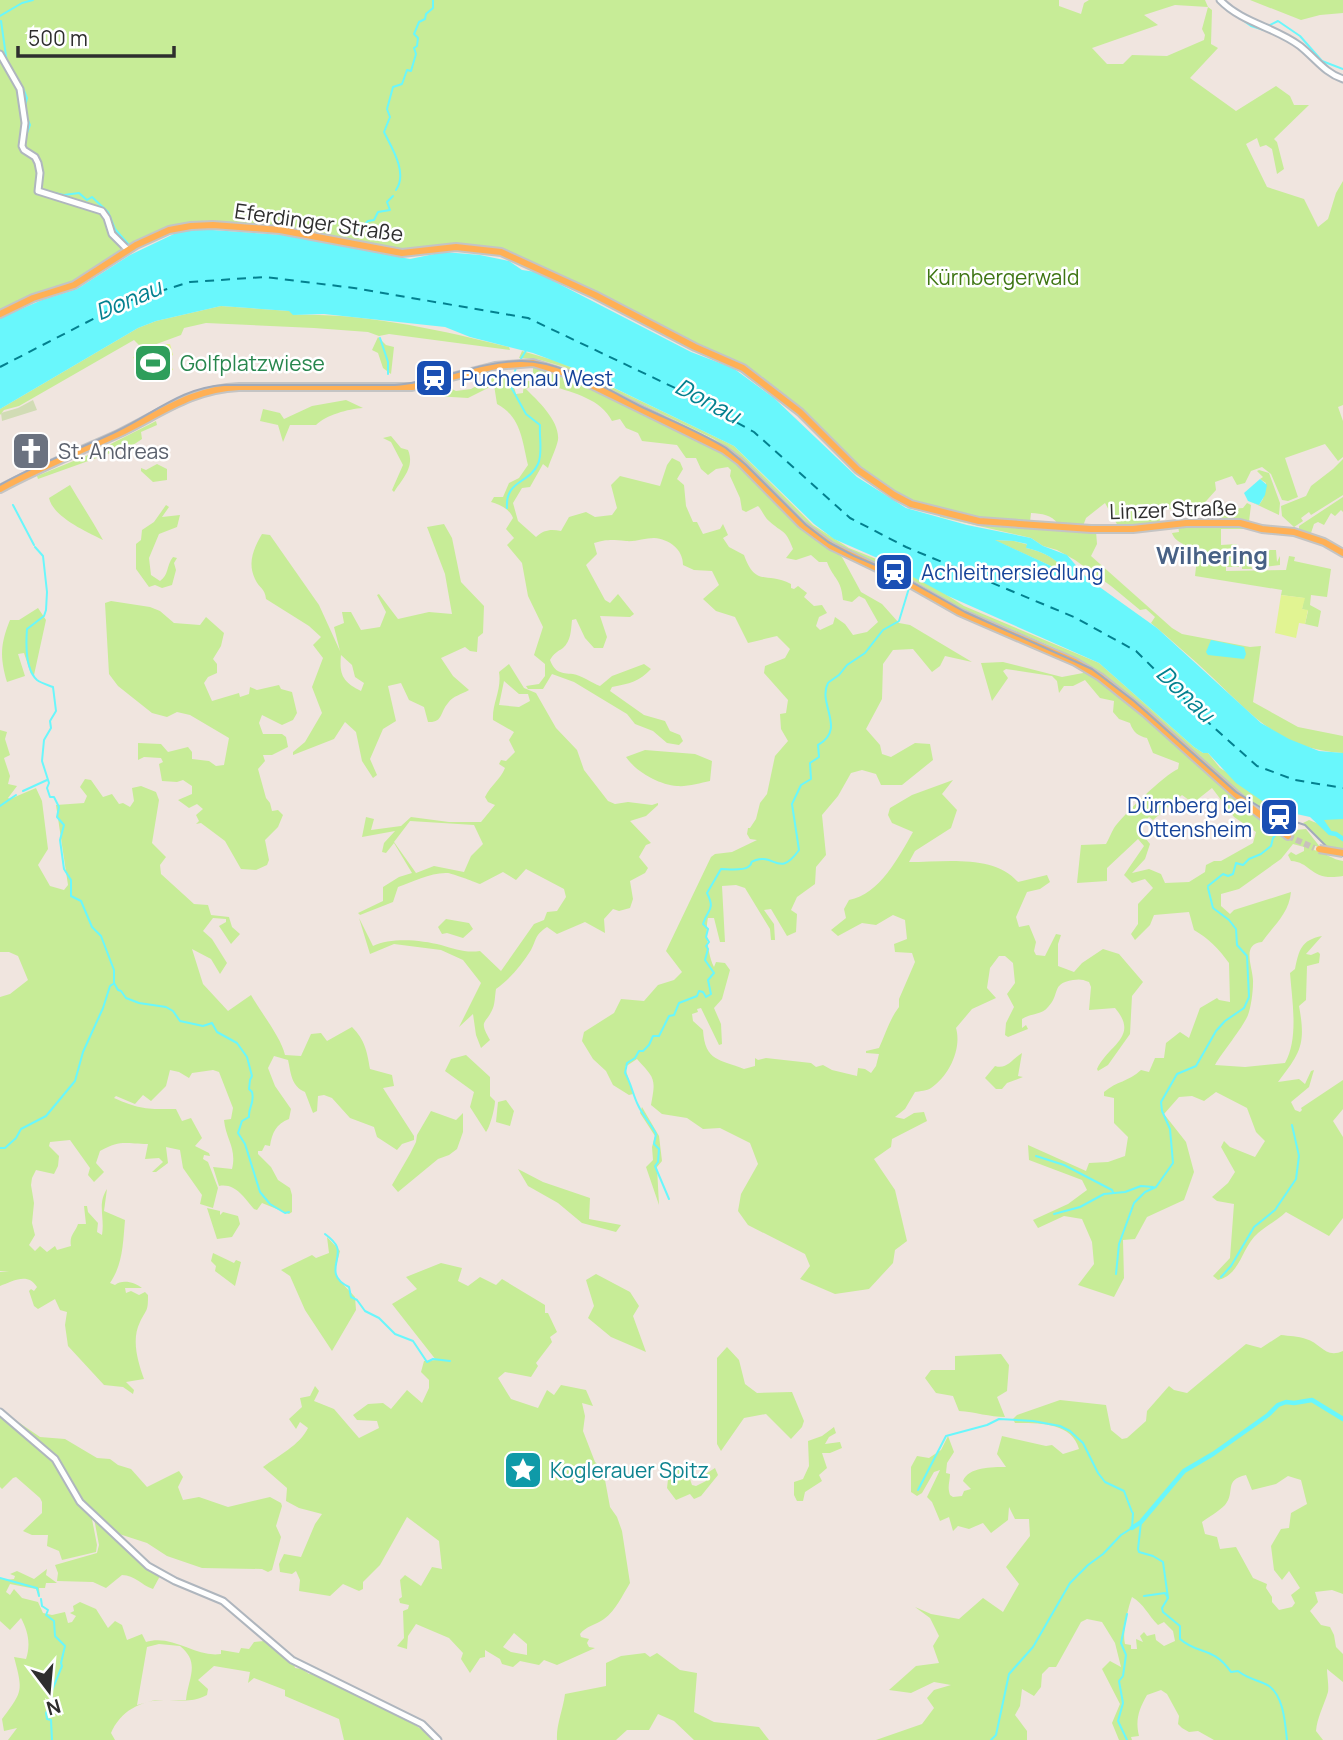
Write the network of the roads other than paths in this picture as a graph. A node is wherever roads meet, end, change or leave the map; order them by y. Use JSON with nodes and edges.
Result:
{"nodes":[{"id":1,"x":1220,"y":0,"type":"edge"},
{"id":2,"x":0,"y":54,"type":"edge"},
{"id":3,"x":1343,"y":79,"type":"edge"},
{"id":4,"x":127,"y":249,"type":"junction"},
{"id":5,"x":0,"y":314,"type":"edge"},
{"id":6,"x":845,"y":457,"type":"joint"},
{"id":7,"x":0,"y":491,"type":"edge"},
{"id":8,"x":1343,"y":553,"type":"edge"},
{"id":9,"x":1286,"y":835,"type":"tunnel mouth"},
{"id":10,"x":1317,"y":848,"type":"tunnel mouth"},
{"id":11,"x":1343,"y":853,"type":"edge"},
{"id":12,"x":0,"y":1412,"type":"edge"},
{"id":13,"x":438,"y":1740,"type":"edge"}],
"edges":[{"from":1,"to":3,"type":"main road"},
{"from":2,"to":4,"type":"main road"},
{"from":4,"to":5,"type":"main road","name":"Eferdinger Straße"},
{"from":4,"to":6,"type":"main road","name":"Eferdinger Straße"},
{"from":6,"to":8,"type":"main road","name":"Linzer Straße"},
{"from":7,"to":9,"type":"main road"},
{"from":10,"to":11,"type":"main road","bridge":true},
{"from":12,"to":13,"type":"main road"}]}
